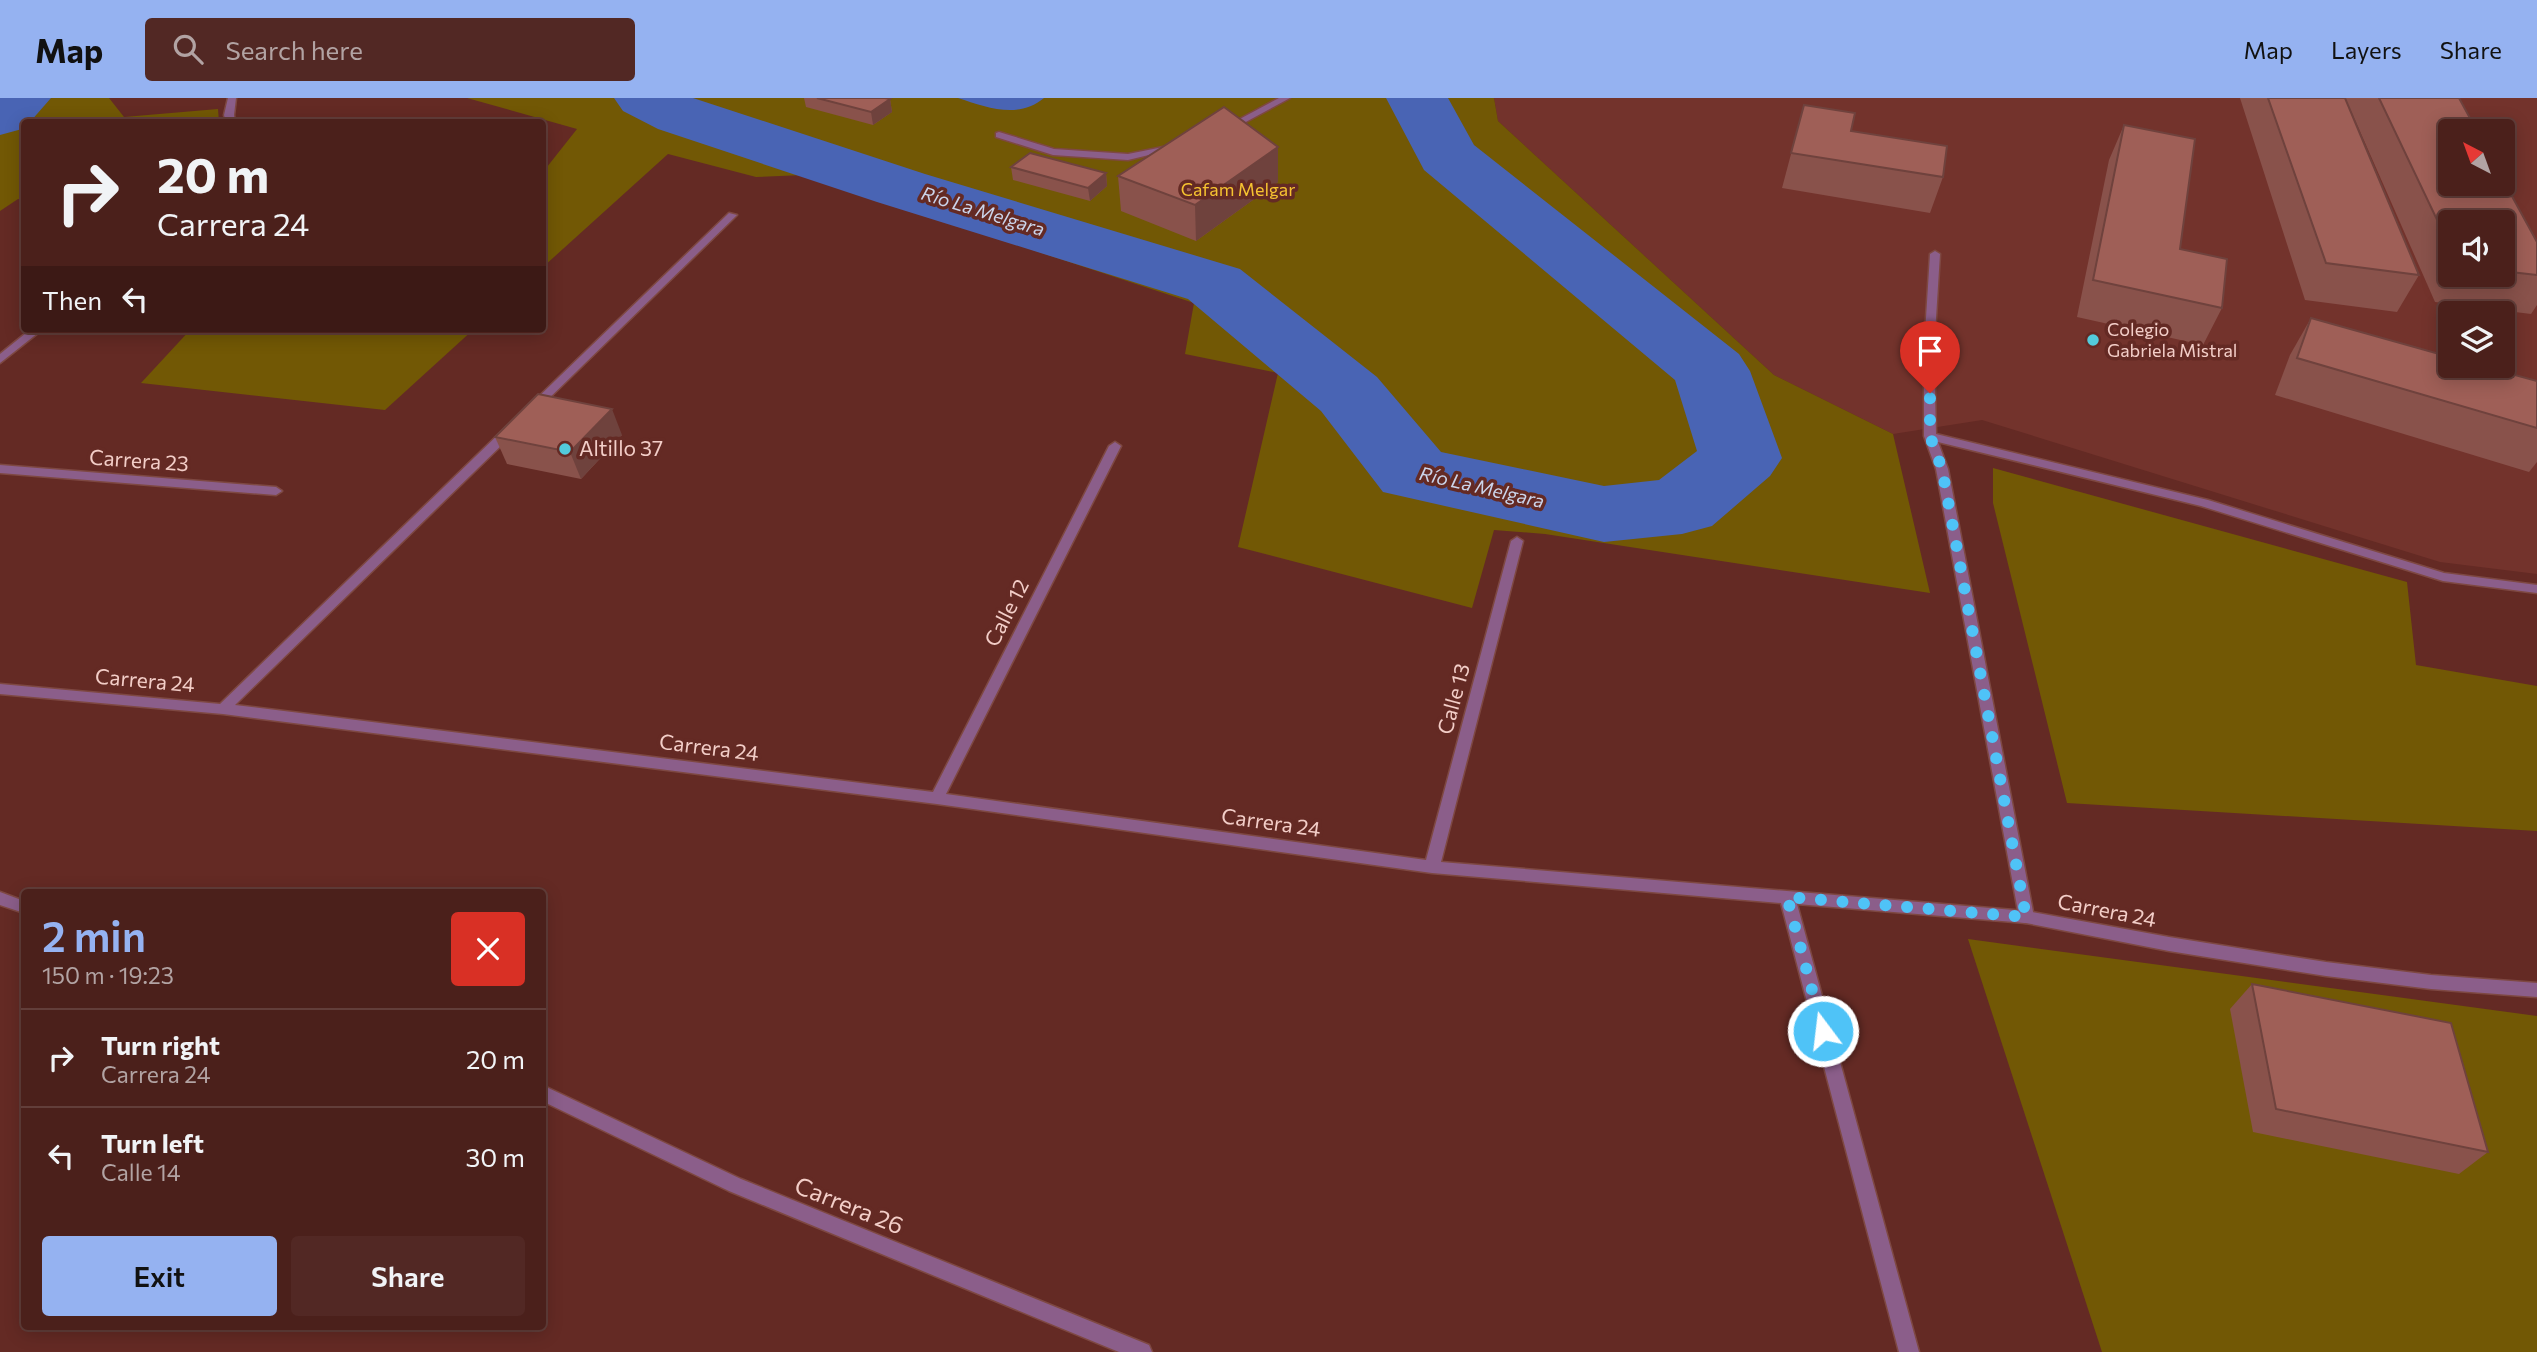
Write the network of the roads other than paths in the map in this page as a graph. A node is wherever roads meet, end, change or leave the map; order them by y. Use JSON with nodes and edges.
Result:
{"nodes":[{"id":1,"x":232,"y":98,"type":"edge"},
{"id":2,"x":1286,"y":98,"type":"edge"},
{"id":3,"x":230,"y":119,"type":"edge"},
{"id":4,"x":1214,"y":134,"type":"edge"},
{"id":5,"x":999,"y":135,"type":"dead end"},
{"id":6,"x":1179,"y":147,"type":"edge"},
{"id":7,"x":732,"y":215,"type":"dead end"},
{"id":8,"x":1935,"y":254,"type":"dead end"},
{"id":9,"x":33,"y":333,"type":"edge"},
{"id":10,"x":0,"y":360,"type":"edge"},
{"id":11,"x":1930,"y":436,"type":"junction"},
{"id":12,"x":1115,"y":446,"type":"dead end"},
{"id":13,"x":0,"y":469,"type":"edge"},
{"id":14,"x":276,"y":491,"type":"dead end"},
{"id":15,"x":1517,"y":541,"type":"dead end"},
{"id":16,"x":2537,"y":589,"type":"edge"},
{"id":17,"x":0,"y":689,"type":"edge"},
{"id":18,"x":223,"y":709,"type":"junction"},
{"id":19,"x":937,"y":798,"type":"junction"},
{"id":20,"x":1432,"y":867,"type":"junction"},
{"id":21,"x":1787,"y":897,"type":"junction"},
{"id":22,"x":0,"y":898,"type":"edge"},
{"id":23,"x":21,"y":906,"type":"edge"},
{"id":24,"x":2026,"y":917,"type":"junction"},
{"id":25,"x":2537,"y":990,"type":"edge"},
{"id":26,"x":546,"y":1094,"type":"edge"},
{"id":27,"x":1142,"y":1352,"type":"edge"},
{"id":28,"x":1909,"y":1352,"type":"edge"}],
"edges":[{"from":1,"to":3,"type":"street"},
{"from":2,"to":4,"type":"street"},
{"from":5,"to":6,"type":"street"},
{"from":7,"to":18,"type":"street"},
{"from":8,"to":11,"type":"street"},
{"from":9,"to":10,"type":"street"},
{"from":11,"to":16,"type":"street"},
{"from":11,"to":24,"type":"street"},
{"from":12,"to":19,"type":"street","name":"Calle 12"},
{"from":13,"to":14,"type":"street","name":"Carrera 23"},
{"from":15,"to":20,"type":"street","name":"Calle 13"},
{"from":17,"to":18,"type":"street","name":"Carrera 24"},
{"from":18,"to":19,"type":"street","name":"Carrera 24"},
{"from":19,"to":20,"type":"street","name":"Carrera 24"},
{"from":20,"to":21,"type":"street","name":"Carrera 24"},
{"from":21,"to":24,"type":"street","name":"Carrera 24"},
{"from":21,"to":28,"type":"street"},
{"from":22,"to":23,"type":"street"},
{"from":24,"to":25,"type":"street","name":"Carrera 24"},
{"from":26,"to":27,"type":"street","name":"Carrera 26"}]}
